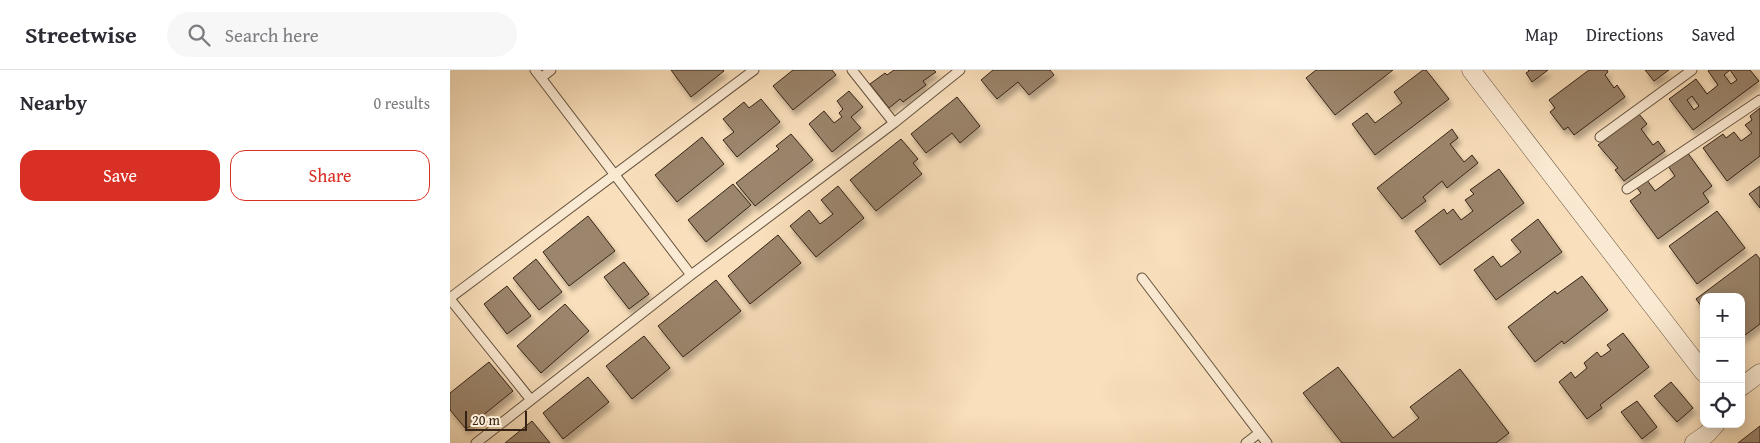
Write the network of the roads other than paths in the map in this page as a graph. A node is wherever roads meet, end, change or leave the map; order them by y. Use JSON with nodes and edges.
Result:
{"nodes":[{"id":1,"x":551,"y":70,"type":"edge"},
{"id":2,"x":754,"y":70,"type":"edge"},
{"id":3,"x":852,"y":70,"type":"edge"},
{"id":4,"x":960,"y":70,"type":"edge"},
{"id":5,"x":1471,"y":70,"type":"edge"},
{"id":6,"x":1692,"y":70,"type":"edge"},
{"id":7,"x":538,"y":74,"type":"edge"},
{"id":8,"x":1760,"y":100,"type":"edge"},
{"id":9,"x":894,"y":123,"type":"junction"},
{"id":10,"x":1600,"y":137,"type":"dead end"},
{"id":11,"x":614,"y":174,"type":"junction"},
{"id":12,"x":1627,"y":189,"type":"dead end"},
{"id":13,"x":691,"y":275,"type":"junction"},
{"id":14,"x":1142,"y":278,"type":"dead end"},
{"id":15,"x":450,"y":299,"type":"edge"},
{"id":16,"x":1700,"y":368,"type":"edge"},
{"id":17,"x":1760,"y":372,"type":"edge"},
{"id":18,"x":1745,"y":384,"type":"edge"},
{"id":19,"x":531,"y":400,"type":"junction"},
{"id":20,"x":1712,"y":428,"type":"edge"},
{"id":21,"x":1260,"y":433,"type":"junction"},
{"id":22,"x":476,"y":443,"type":"edge"},
{"id":23,"x":1246,"y":443,"type":"edge"},
{"id":24,"x":1267,"y":443,"type":"edge"},
{"id":25,"x":1694,"y":443,"type":"edge"}],
"edges":[{"from":1,"to":7,"type":"lane"},
{"from":2,"to":11,"type":"lane"},
{"from":3,"to":9,"type":"lane"},
{"from":4,"to":9,"type":"lane"},
{"from":5,"to":16,"type":"street"},
{"from":6,"to":10,"type":"lane"},
{"from":7,"to":11,"type":"lane"},
{"from":8,"to":12,"type":"lane"},
{"from":9,"to":13,"type":"lane"},
{"from":11,"to":13,"type":"lane"},
{"from":11,"to":15,"type":"lane"},
{"from":13,"to":19,"type":"lane"},
{"from":14,"to":21,"type":"lane"},
{"from":15,"to":19,"type":"lane"},
{"from":17,"to":18,"type":"street"},
{"from":19,"to":22,"type":"lane"},
{"from":20,"to":25,"type":"street"},
{"from":21,"to":23,"type":"lane"},
{"from":21,"to":24,"type":"lane"}]}
